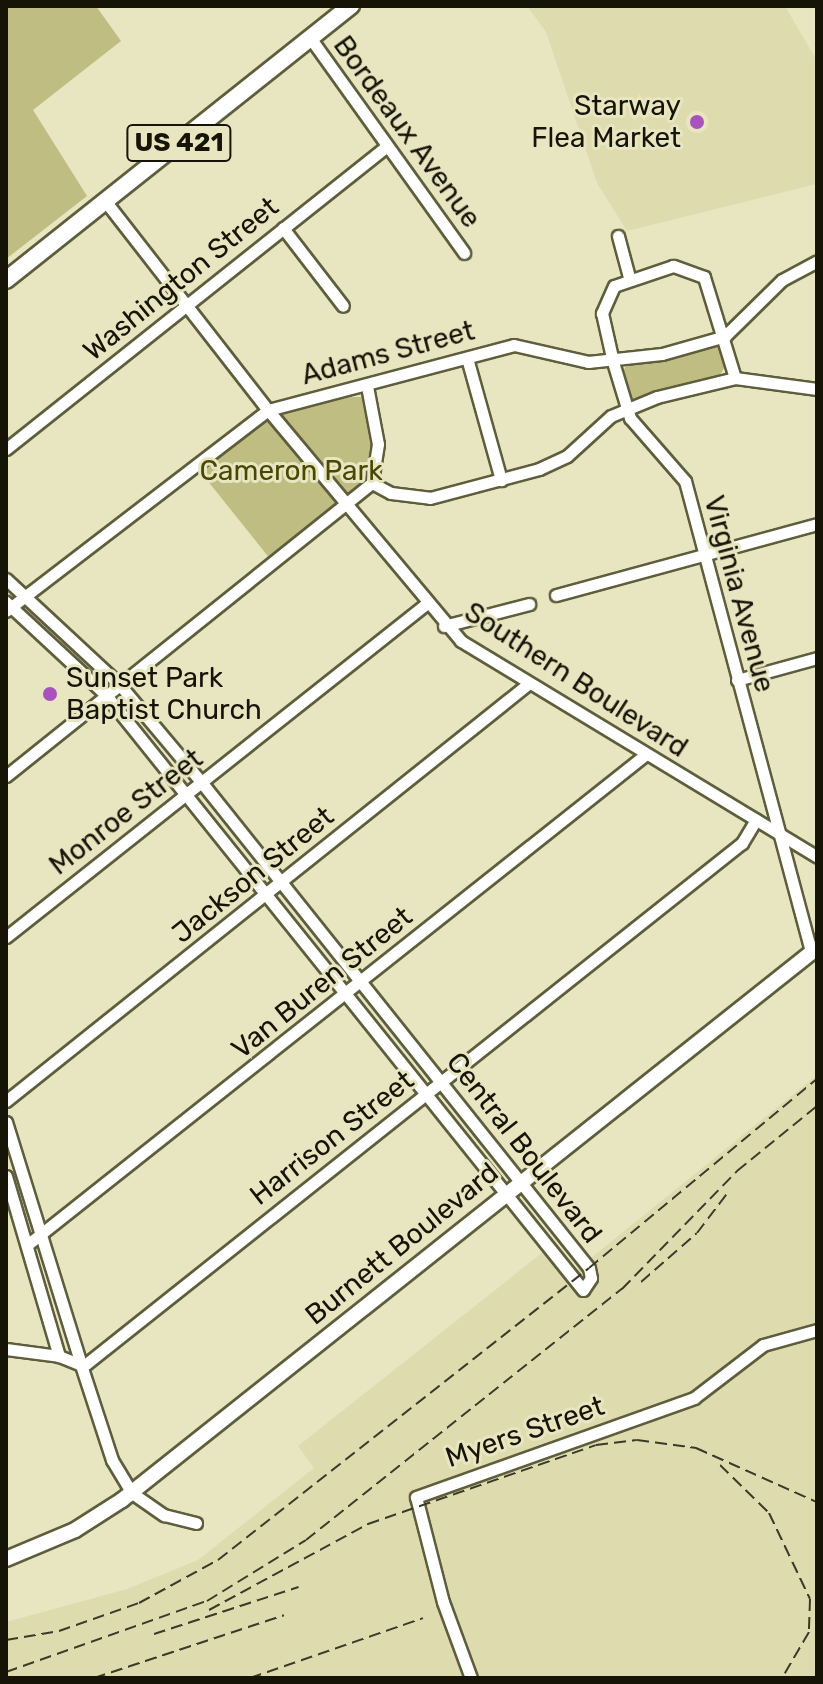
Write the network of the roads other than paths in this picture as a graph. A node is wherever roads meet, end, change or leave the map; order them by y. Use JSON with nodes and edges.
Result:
{"nodes":[{"id":1,"x":351,"y":6,"type":"edge"},
{"id":2,"x":332,"y":12,"type":"edge"},
{"id":3,"x":311,"y":39,"type":"junction"},
{"id":4,"x":386,"y":147,"type":"junction"},
{"id":5,"x":106,"y":202,"type":"junction"},
{"id":6,"x":283,"y":228,"type":"junction"},
{"id":7,"x":618,"y":236,"type":"dead end"},
{"id":8,"x":464,"y":253,"type":"dead end"},
{"id":9,"x":817,"y":261,"type":"edge"},
{"id":10,"x":629,"y":277,"type":"junction"},
{"id":11,"x":6,"y":280,"type":"edge"},
{"id":12,"x":188,"y":305,"type":"junction"},
{"id":13,"x":343,"y":306,"type":"dead end"},
{"id":14,"x":725,"y":336,"type":"junction"},
{"id":15,"x":467,"y":358,"type":"junction"},
{"id":16,"x":613,"y":362,"type":"junction"},
{"id":17,"x":735,"y":378,"type":"junction"},
{"id":18,"x":367,"y":386,"type":"junction"},
{"id":19,"x":817,"y":389,"type":"edge"},
{"id":20,"x":627,"y":409,"type":"junction"},
{"id":21,"x":268,"y":410,"type":"junction"},
{"id":22,"x":6,"y":449,"type":"edge"},
{"id":23,"x":501,"y":480,"type":"junction"},
{"id":24,"x":372,"y":483,"type":"junction"},
{"id":25,"x":349,"y":505,"type":"junction"},
{"id":26,"x":817,"y":524,"type":"edge"},
{"id":27,"x":703,"y":552,"type":"junction"},
{"id":28,"x":6,"y":579,"type":"edge"},
{"id":29,"x":556,"y":595,"type":"dead end"},
{"id":30,"x":26,"y":597,"type":"junction"},
{"id":31,"x":426,"y":604,"type":"junction"},
{"id":32,"x":529,"y":604,"type":"dead end"},
{"id":33,"x":8,"y":606,"type":"edge"},
{"id":34,"x":444,"y":626,"type":"junction"},
{"id":35,"x":817,"y":658,"type":"edge"},
{"id":36,"x":737,"y":680,"type":"junction"},
{"id":37,"x":119,"y":684,"type":"junction"},
{"id":38,"x":528,"y":684,"type":"junction"},
{"id":39,"x":106,"y":695,"type":"junction"},
{"id":40,"x":645,"y":755,"type":"junction"},
{"id":41,"x":6,"y":776,"type":"edge"},
{"id":42,"x":202,"y":783,"type":"junction"},
{"id":43,"x":190,"y":795,"type":"junction"},
{"id":44,"x":756,"y":820,"type":"junction"},
{"id":45,"x":780,"y":835,"type":"junction"},
{"id":46,"x":816,"y":856,"type":"edge"},
{"id":47,"x":789,"y":870,"type":"junction"},
{"id":48,"x":283,"y":883,"type":"junction"},
{"id":49,"x":269,"y":894,"type":"junction"},
{"id":50,"x":6,"y":937,"type":"edge"},
{"id":51,"x":814,"y":950,"type":"edge"},
{"id":52,"x":362,"y":981,"type":"junction"},
{"id":53,"x":348,"y":993,"type":"junction"},
{"id":54,"x":442,"y":1082,"type":"junction"},
{"id":55,"x":427,"y":1093,"type":"junction"},
{"id":56,"x":6,"y":1101,"type":"edge"},
{"id":57,"x":6,"y":1122,"type":"edge"},
{"id":58,"x":6,"y":1176,"type":"edge"},
{"id":59,"x":521,"y":1182,"type":"junction"},
{"id":60,"x":508,"y":1192,"type":"junction"},
{"id":61,"x":41,"y":1238,"type":"junction"},
{"id":62,"x":27,"y":1245,"type":"junction"},
{"id":63,"x":817,"y":1330,"type":"edge"},
{"id":64,"x":6,"y":1349,"type":"edge"},
{"id":65,"x":59,"y":1356,"type":"junction"},
{"id":66,"x":81,"y":1365,"type":"junction"},
{"id":67,"x":132,"y":1493,"type":"junction"},
{"id":68,"x":196,"y":1523,"type":"dead end"},
{"id":69,"x":6,"y":1559,"type":"edge"},
{"id":70,"x":471,"y":1678,"type":"edge"}],
"edges":[{"from":1,"to":2,"type":"highway","number":"US 421"},
{"from":2,"to":3,"type":"highway","number":"US 421"},
{"from":3,"to":4,"type":"street","name":"Bordeaux Avenue"},
{"from":3,"to":5,"type":"highway","number":"US 421"},
{"from":4,"to":6,"type":"street","name":"Washington Street"},
{"from":4,"to":8,"type":"street","name":"Bordeaux Avenue"},
{"from":5,"to":11,"type":"highway","number":"US 421"},
{"from":5,"to":12,"type":"street","name":"Southern Boulevard"},
{"from":6,"to":12,"type":"street","name":"Washington Street"},
{"from":6,"to":13,"type":"street"},
{"from":7,"to":10,"type":"street"},
{"from":9,"to":14,"type":"street"},
{"from":10,"to":14,"type":"street"},
{"from":10,"to":16,"type":"street","name":"Virginia Avenue"},
{"from":12,"to":21,"type":"street","name":"Southern Boulevard"},
{"from":12,"to":22,"type":"street","name":"Washington Street"},
{"from":14,"to":16,"type":"street","name":"Adams Street"},
{"from":14,"to":17,"type":"street"},
{"from":15,"to":16,"type":"street","name":"Adams Street"},
{"from":15,"to":18,"type":"street","name":"Adams Street"},
{"from":15,"to":23,"type":"street"},
{"from":16,"to":20,"type":"street","name":"Virginia Avenue"},
{"from":17,"to":19,"type":"street"},
{"from":17,"to":20,"type":"street"},
{"from":18,"to":21,"type":"street","name":"Adams Street"},
{"from":18,"to":24,"type":"street"},
{"from":20,"to":23,"type":"street"},
{"from":20,"to":27,"type":"street","name":"Virginia Avenue"},
{"from":21,"to":25,"type":"street","name":"Southern Boulevard"},
{"from":21,"to":30,"type":"street","name":"Adams Street"},
{"from":23,"to":24,"type":"street"},
{"from":24,"to":25,"type":"street"},
{"from":25,"to":31,"type":"street","name":"Southern Boulevard"},
{"from":25,"to":37,"type":"street"},
{"from":26,"to":27,"type":"street"},
{"from":27,"to":29,"type":"street"},
{"from":27,"to":36,"type":"street","name":"Virginia Avenue"},
{"from":28,"to":30,"type":"street","name":"Central Boulevard"},
{"from":30,"to":33,"type":"street","name":"Adams Street"},
{"from":30,"to":37,"type":"street","name":"Central Boulevard"},
{"from":31,"to":34,"type":"street","name":"Southern Boulevard"},
{"from":31,"to":42,"type":"street","name":"Monroe Street"},
{"from":32,"to":34,"type":"street"},
{"from":33,"to":39,"type":"street","name":"Central Boulevard"},
{"from":34,"to":38,"type":"street","name":"Southern Boulevard"},
{"from":35,"to":36,"type":"street"},
{"from":36,"to":45,"type":"street","name":"Virginia Avenue"},
{"from":37,"to":39,"type":"street"},
{"from":37,"to":42,"type":"street","name":"Central Boulevard"},
{"from":38,"to":40,"type":"street","name":"Southern Boulevard"},
{"from":38,"to":48,"type":"street","name":"Jackson Street"},
{"from":39,"to":41,"type":"street"},
{"from":39,"to":43,"type":"street","name":"Central Boulevard"},
{"from":40,"to":44,"type":"street","name":"Southern Boulevard"},
{"from":40,"to":52,"type":"street","name":"Van Buren Street"},
{"from":42,"to":43,"type":"street","name":"Monroe Street"},
{"from":42,"to":48,"type":"street","name":"Central Boulevard"},
{"from":43,"to":49,"type":"street","name":"Central Boulevard"},
{"from":43,"to":50,"type":"street","name":"Monroe Street"},
{"from":44,"to":45,"type":"street","name":"Southern Boulevard"},
{"from":44,"to":54,"type":"street","name":"Harrison Street"},
{"from":45,"to":46,"type":"street","name":"Southern Boulevard"},
{"from":45,"to":47,"type":"street","name":"Virginia Avenue"},
{"from":46,"to":47,"type":"street"},
{"from":47,"to":51,"type":"street","name":"Virginia Avenue"},
{"from":48,"to":49,"type":"street","name":"Jackson Street"},
{"from":48,"to":52,"type":"street","name":"Central Boulevard"},
{"from":49,"to":53,"type":"street","name":"Central Boulevard"},
{"from":49,"to":56,"type":"street","name":"Jackson Street"},
{"from":51,"to":59,"type":"main road","name":"Burnett Boulevard"},
{"from":52,"to":53,"type":"street","name":"Van Buren Street"},
{"from":52,"to":54,"type":"street","name":"Central Boulevard"},
{"from":53,"to":55,"type":"street","name":"Central Boulevard"},
{"from":53,"to":61,"type":"street","name":"Van Buren Street"},
{"from":54,"to":55,"type":"street","name":"Harrison Street"},
{"from":54,"to":59,"type":"street","name":"Central Boulevard"},
{"from":55,"to":60,"type":"street","name":"Central Boulevard"},
{"from":55,"to":66,"type":"street","name":"Harrison Street"},
{"from":57,"to":61,"type":"street"},
{"from":58,"to":62,"type":"street"},
{"from":59,"to":60,"type":"main road","name":"Burnett Boulevard"},
{"from":59,"to":60,"type":"street","name":"Central Boulevard"},
{"from":60,"to":67,"type":"main road","name":"Burnett Boulevard"},
{"from":61,"to":62,"type":"street","name":"Van Buren Street"},
{"from":61,"to":66,"type":"street"},
{"from":62,"to":65,"type":"street"},
{"from":63,"to":70,"type":"street","name":"Myers Street"},
{"from":64,"to":65,"type":"street"},
{"from":65,"to":66,"type":"street"},
{"from":66,"to":67,"type":"street"},
{"from":67,"to":68,"type":"street"},
{"from":67,"to":69,"type":"main road","name":"Burnett Boulevard"}]}
